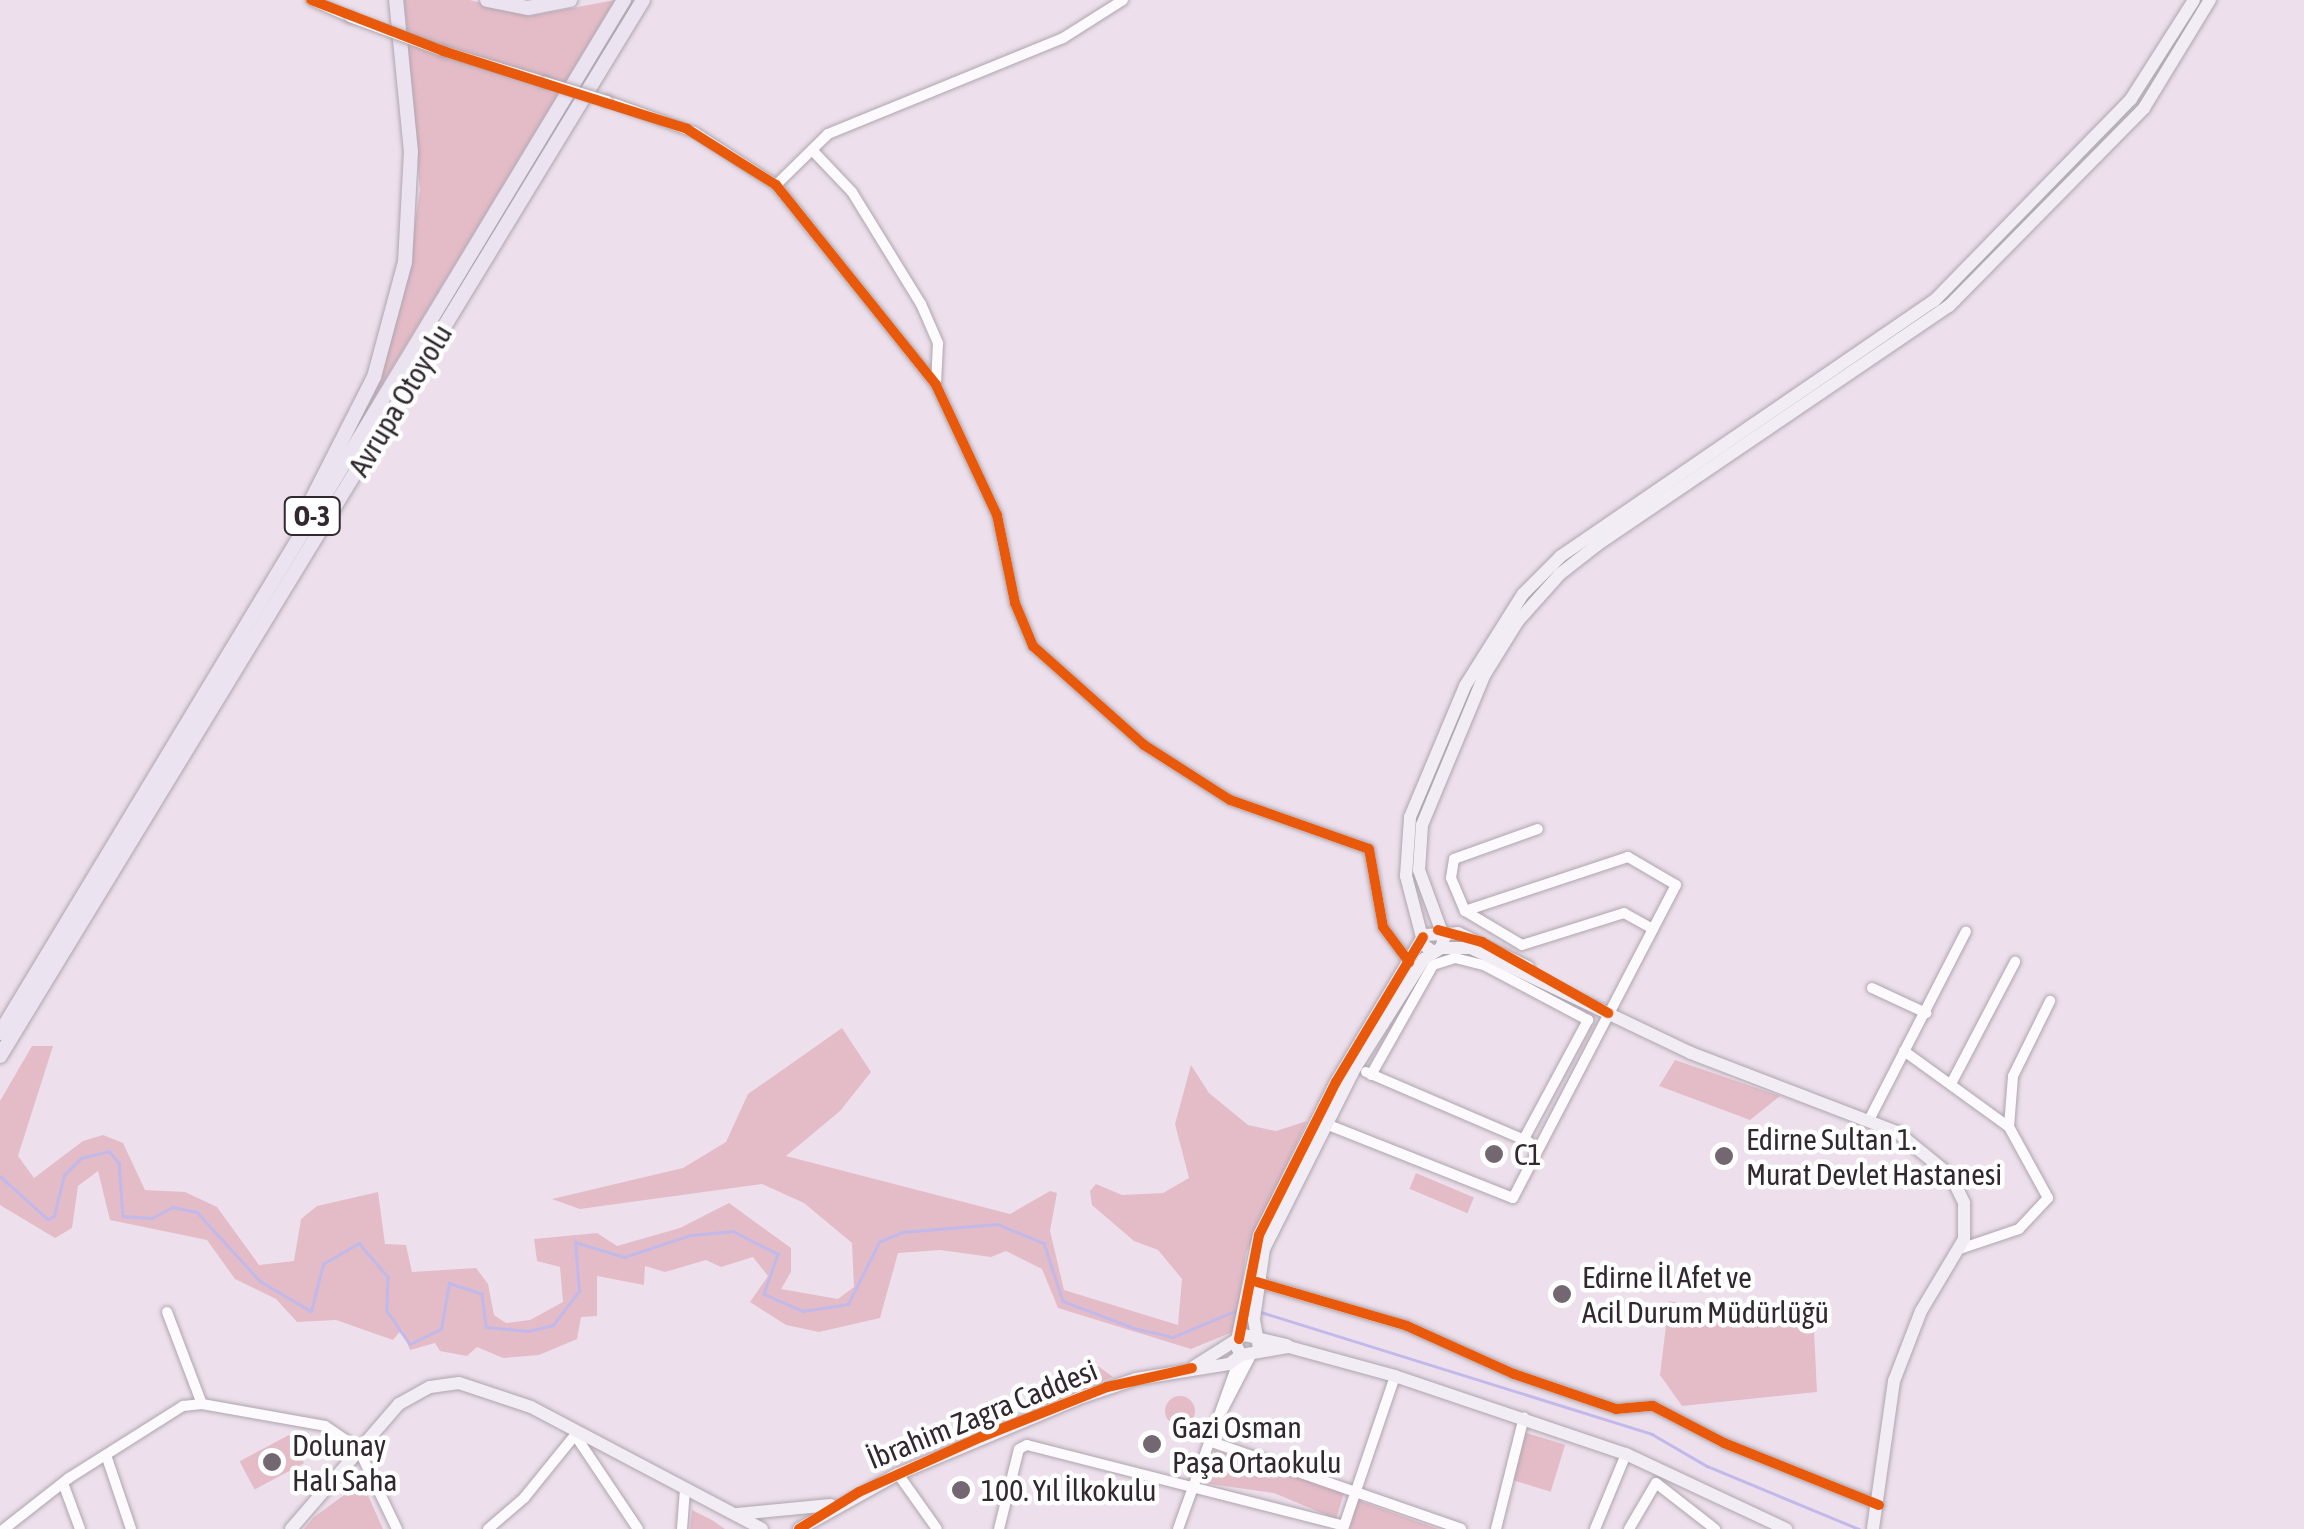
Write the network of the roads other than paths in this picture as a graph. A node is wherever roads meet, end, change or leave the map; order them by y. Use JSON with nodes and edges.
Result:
{"nodes":[{"id":1,"x":312,"y":0,"type":"edge"},
{"id":2,"x":396,"y":0,"type":"edge"},
{"id":3,"x":487,"y":0,"type":"edge"},
{"id":4,"x":570,"y":0,"type":"edge"},
{"id":5,"x":624,"y":0,"type":"edge"},
{"id":6,"x":642,"y":0,"type":"edge"},
{"id":7,"x":1124,"y":0,"type":"edge"},
{"id":8,"x":2194,"y":0,"type":"edge"},
{"id":9,"x":2210,"y":0,"type":"edge"},
{"id":10,"x":814,"y":152,"type":"junction"},
{"id":11,"x":776,"y":185,"type":"junction"},
{"id":12,"x":936,"y":384,"type":"junction"},
{"id":13,"x":276,"y":576,"type":"junction"},
{"id":14,"x":1538,"y":829,"type":"dead end"},
{"id":15,"x":1465,"y":911,"type":"junction"},
{"id":16,"x":1653,"y":929,"type":"junction"},
{"id":17,"x":1438,"y":930,"type":"junction"},
{"id":18,"x":1966,"y":931,"type":"dead end"},
{"id":19,"x":1423,"y":937,"type":"junction"},
{"id":20,"x":1522,"y":944,"type":"junction"},
{"id":21,"x":1436,"y":949,"type":"junction"},
{"id":22,"x":1515,"y":960,"type":"junction"},
{"id":23,"x":1409,"y":962,"type":"junction"},
{"id":24,"x":2015,"y":962,"type":"dead end"},
{"id":25,"x":1872,"y":988,"type":"dead end"},
{"id":26,"x":2050,"y":1001,"type":"dead end"},
{"id":27,"x":1608,"y":1012,"type":"junction"},
{"id":28,"x":1926,"y":1013,"type":"junction"},
{"id":29,"x":0,"y":1033,"type":"edge"},
{"id":30,"x":1904,"y":1052,"type":"junction"},
{"id":31,"x":0,"y":1056,"type":"edge"},
{"id":32,"x":1351,"y":1066,"type":"junction"},
{"id":33,"x":1371,"y":1074,"type":"junction"},
{"id":34,"x":1952,"y":1082,"type":"junction"},
{"id":35,"x":1869,"y":1120,"type":"junction"},
{"id":36,"x":1326,"y":1124,"type":"junction"},
{"id":37,"x":2008,"y":1128,"type":"junction"},
{"id":38,"x":1524,"y":1139,"type":"junction"},
{"id":39,"x":1539,"y":1147,"type":"junction"},
{"id":40,"x":1960,"y":1249,"type":"junction"},
{"id":41,"x":1258,"y":1282,"type":"junction"},
{"id":42,"x":167,"y":1312,"type":"dead end"},
{"id":43,"x":1239,"y":1339,"type":"junction"},
{"id":44,"x":1251,"y":1350,"type":"junction"},
{"id":45,"x":1192,"y":1368,"type":"junction"},
{"id":46,"x":1395,"y":1376,"type":"junction"},
{"id":47,"x":202,"y":1404,"type":"junction"},
{"id":48,"x":1524,"y":1418,"type":"junction"},
{"id":49,"x":575,"y":1435,"type":"junction"},
{"id":50,"x":1209,"y":1441,"type":"junction"},
{"id":51,"x":358,"y":1448,"type":"junction"},
{"id":52,"x":106,"y":1454,"type":"junction"},
{"id":53,"x":1626,"y":1454,"type":"junction"},
{"id":54,"x":898,"y":1474,"type":"junction"},
{"id":55,"x":63,"y":1483,"type":"junction"},
{"id":56,"x":1192,"y":1486,"type":"junction"},
{"id":57,"x":684,"y":1489,"type":"junction"},
{"id":58,"x":1353,"y":1494,"type":"junction"},
{"id":59,"x":839,"y":1504,"type":"junction"},
{"id":60,"x":1879,"y":1505,"type":"junction"},
{"id":61,"x":733,"y":1521,"type":"edge"},
{"id":62,"x":631,"y":1527,"type":"edge"},
{"id":63,"x":1344,"y":1528,"type":"edge"},
{"id":64,"x":4,"y":1529,"type":"edge"},
{"id":65,"x":80,"y":1529,"type":"edge"},
{"id":66,"x":131,"y":1529,"type":"edge"},
{"id":67,"x":291,"y":1529,"type":"edge"},
{"id":68,"x":397,"y":1529,"type":"edge"},
{"id":69,"x":488,"y":1529,"type":"edge"},
{"id":70,"x":682,"y":1529,"type":"edge"},
{"id":71,"x":762,"y":1529,"type":"edge"},
{"id":72,"x":799,"y":1529,"type":"edge"},
{"id":73,"x":937,"y":1529,"type":"edge"},
{"id":74,"x":999,"y":1529,"type":"edge"},
{"id":75,"x":1178,"y":1529,"type":"edge"},
{"id":76,"x":1461,"y":1529,"type":"edge"},
{"id":77,"x":1496,"y":1529,"type":"edge"},
{"id":78,"x":1595,"y":1529,"type":"edge"},
{"id":79,"x":1629,"y":1529,"type":"edge"},
{"id":80,"x":1715,"y":1529,"type":"edge"},
{"id":81,"x":1786,"y":1529,"type":"edge"},
{"id":82,"x":1874,"y":1529,"type":"edge"}],
"edges":[{"from":1,"to":11,"type":"street","bridge":true},
{"from":2,"to":13,"type":"highway"},
{"from":3,"to":4,"type":"highway"},
{"from":5,"to":13,"type":"highway","name":"Avrupa Otoyolu","number":"O-3"},
{"from":6,"to":31,"type":"highway","name":"Avrupa Otoyolu","number":"O-3"},
{"from":7,"to":10,"type":"street"},
{"from":8,"to":19,"type":"main road"},
{"from":9,"to":17,"type":"main road"},
{"from":10,"to":11,"type":"street"},
{"from":10,"to":12,"type":"street"},
{"from":11,"to":12,"type":"street"},
{"from":12,"to":23,"type":"street"},
{"from":13,"to":29,"type":"highway","name":"Avrupa Otoyolu","number":"O-3"},
{"from":14,"to":15,"type":"street"},
{"from":15,"to":16,"type":"street"},
{"from":15,"to":20,"type":"street"},
{"from":16,"to":20,"type":"street"},
{"from":16,"to":27,"type":"street"},
{"from":17,"to":19,"type":"main road"},
{"from":17,"to":21,"type":"main road"},
{"from":17,"to":22,"type":"main road"},
{"from":18,"to":28,"type":"street"},
{"from":19,"to":21,"type":"main road"},
{"from":19,"to":23,"type":"main road"},
{"from":20,"to":22,"type":"street"},
{"from":21,"to":27,"type":"main road"},
{"from":21,"to":32,"type":"main road"},
{"from":22,"to":27,"type":"main road"},
{"from":23,"to":32,"type":"main road"},
{"from":24,"to":34,"type":"street"},
{"from":25,"to":28,"type":"street"},
{"from":26,"to":37,"type":"street"},
{"from":27,"to":35,"type":"main road"},
{"from":27,"to":39,"type":"street"},
{"from":28,"to":30,"type":"street"},
{"from":30,"to":34,"type":"street"},
{"from":30,"to":35,"type":"street"},
{"from":32,"to":33,"type":"street"},
{"from":32,"to":36,"type":"main road"},
{"from":32,"to":43,"type":"main road"},
{"from":33,"to":38,"type":"street"},
{"from":33,"to":38,"type":"street"},
{"from":34,"to":37,"type":"street"},
{"from":35,"to":40,"type":"main road"},
{"from":36,"to":39,"type":"street"},
{"from":36,"to":41,"type":"main road"},
{"from":37,"to":40,"type":"street"},
{"from":38,"to":39,"type":"street"},
{"from":40,"to":60,"type":"main road"},
{"from":41,"to":44,"type":"main road"},
{"from":41,"to":60,"type":"street"},
{"from":42,"to":47,"type":"street"},
{"from":43,"to":44,"type":"main road"},
{"from":43,"to":45,"type":"main road","name":"İbrahim Zagra Caddesi"},
{"from":44,"to":45,"type":"main road","name":"İbrahim Zagra Caddesi"},
{"from":44,"to":46,"type":"main road"},
{"from":44,"to":50,"type":"street"},
{"from":45,"to":54,"type":"main road","name":"İbrahim Zagra Caddesi"},
{"from":46,"to":48,"type":"main road"},
{"from":46,"to":58,"type":"street"},
{"from":47,"to":51,"type":"street"},
{"from":47,"to":52,"type":"street"},
{"from":48,"to":53,"type":"main road"},
{"from":48,"to":77,"type":"street"},
{"from":49,"to":51,"type":"main road"},
{"from":49,"to":57,"type":"main road"},
{"from":49,"to":62,"type":"street"},
{"from":49,"to":69,"type":"street"},
{"from":50,"to":56,"type":"street"},
{"from":50,"to":58,"type":"street"},
{"from":51,"to":67,"type":"main road"},
{"from":51,"to":68,"type":"street"},
{"from":52,"to":55,"type":"street"},
{"from":52,"to":66,"type":"street"},
{"from":53,"to":78,"type":"street"},
{"from":53,"to":81,"type":"main road"},
{"from":54,"to":59,"type":"main road","name":"İbrahim Zagra Caddesi"},
{"from":54,"to":73,"type":"street"},
{"from":55,"to":64,"type":"street"},
{"from":55,"to":65,"type":"street"},
{"from":56,"to":63,"type":"street"},
{"from":56,"to":74,"type":"street"},
{"from":56,"to":75,"type":"street"},
{"from":57,"to":61,"type":"main road"},
{"from":57,"to":70,"type":"street"},
{"from":58,"to":63,"type":"street"},
{"from":58,"to":76,"type":"street"},
{"from":59,"to":61,"type":"main road"},
{"from":59,"to":72,"type":"main road","name":"İbrahim Zagra Caddesi"},
{"from":60,"to":82,"type":"main road"},
{"from":61,"to":71,"type":"main road"},
{"from":79,"to":80,"type":"street"}]}
